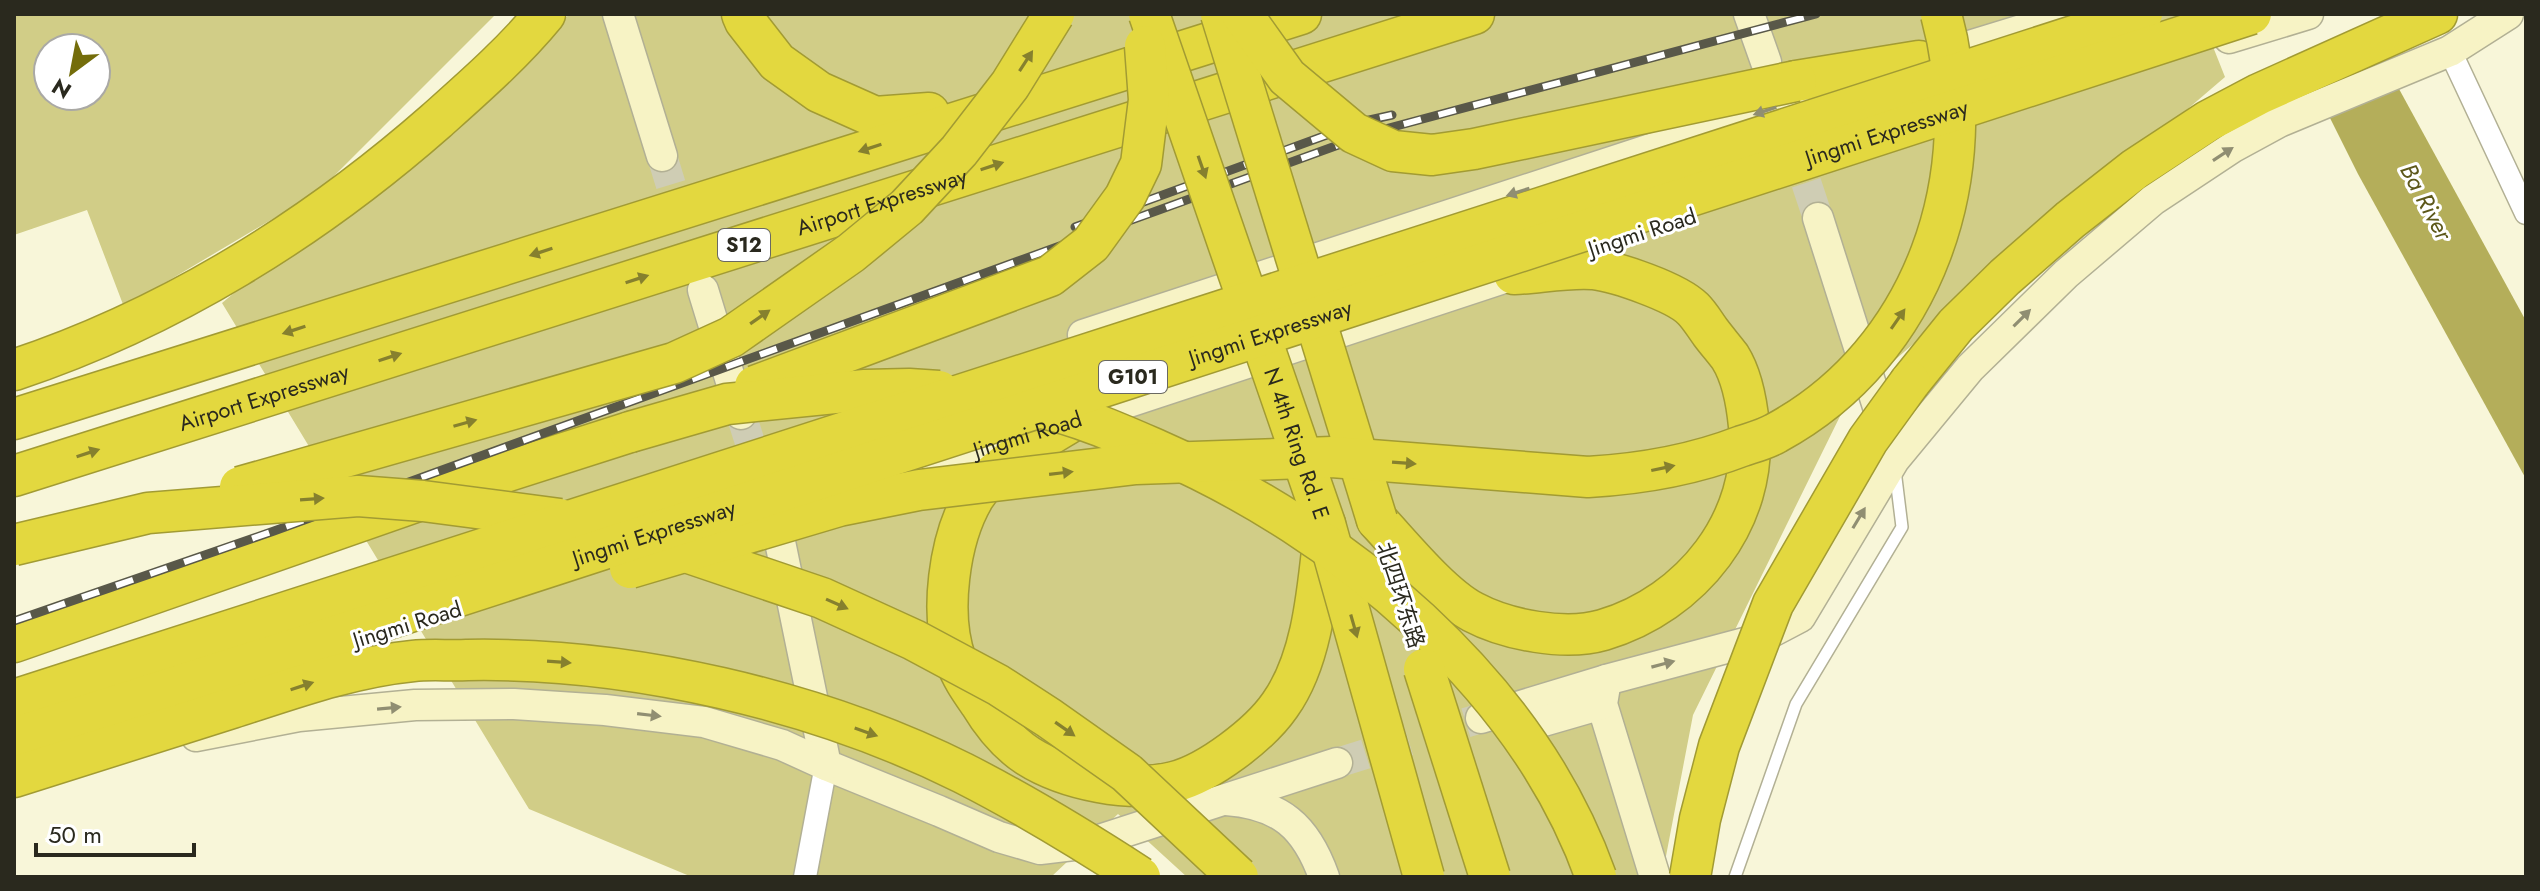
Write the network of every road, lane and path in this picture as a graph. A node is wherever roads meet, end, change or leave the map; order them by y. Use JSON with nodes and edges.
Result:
{"nodes":[{"id":1,"x":545,"y":14,"type":"edge"},
{"id":2,"x":618,"y":14,"type":"edge"},
{"id":3,"x":742,"y":14,"type":"edge"},
{"id":4,"x":1054,"y":14,"type":"edge"},
{"id":5,"x":1141,"y":14,"type":"edge"},
{"id":6,"x":1149,"y":14,"type":"edge"},
{"id":7,"x":1221,"y":14,"type":"edge"},
{"id":8,"x":1242,"y":14,"type":"edge"},
{"id":9,"x":1301,"y":14,"type":"edge"},
{"id":10,"x":1474,"y":14,"type":"edge"},
{"id":11,"x":1749,"y":14,"type":"edge"},
{"id":12,"x":1941,"y":14,"type":"edge"},
{"id":13,"x":2074,"y":14,"type":"edge"},
{"id":14,"x":2142,"y":14,"type":"edge"},
{"id":15,"x":2251,"y":14,"type":"edge"},
{"id":16,"x":2308,"y":14,"type":"edge"},
{"id":17,"x":2508,"y":14,"type":"edge"},
{"id":18,"x":2421,"y":21,"type":"edge"},
{"id":19,"x":2437,"y":57,"type":"junction"},
{"id":20,"x":1919,"y":61,"type":"junction"},
{"id":21,"x":1781,"y":71,"type":"junction"},
{"id":22,"x":997,"y":108,"type":"junction"},
{"id":23,"x":2269,"y":108,"type":"junction"},
{"id":24,"x":662,"y":156,"type":"tunnel mouth"},
{"id":25,"x":2526,"y":213,"type":"edge"},
{"id":26,"x":1818,"y":218,"type":"tunnel mouth"},
{"id":27,"x":1514,"y":274,"type":"junction"},
{"id":28,"x":703,"y":290,"type":"tunnel mouth"},
{"id":29,"x":14,"y":370,"type":"edge"},
{"id":30,"x":741,"y":414,"type":"tunnel mouth"},
{"id":31,"x":14,"y":419,"type":"edge"},
{"id":32,"x":1074,"y":420,"type":"junction"},
{"id":33,"x":630,"y":432,"type":"junction"},
{"id":34,"x":1894,"y":460,"type":"junction"},
{"id":35,"x":14,"y":476,"type":"edge"},
{"id":36,"x":148,"y":513,"type":"junction"},
{"id":37,"x":1377,"y":520,"type":"junction"},
{"id":38,"x":1325,"y":524,"type":"junction"},
{"id":39,"x":778,"y":532,"type":"dead end"},
{"id":40,"x":14,"y":545,"type":"edge"},
{"id":41,"x":385,"y":620,"type":"junction"},
{"id":42,"x":14,"y":642,"type":"edge"},
{"id":43,"x":14,"y":684,"type":"edge"},
{"id":44,"x":1604,"y":692,"type":"junction"},
{"id":45,"x":14,"y":700,"type":"edge"},
{"id":46,"x":1482,"y":728,"type":"tunnel mouth"},
{"id":47,"x":14,"y":738,"type":"edge"},
{"id":48,"x":14,"y":747,"type":"edge"},
{"id":49,"x":826,"y":765,"type":"junction"},
{"id":50,"x":14,"y":777,"type":"edge"},
{"id":51,"x":14,"y":791,"type":"edge"},
{"id":52,"x":1220,"y":800,"type":"junction"},
{"id":53,"x":1291,"y":822,"type":"junction"},
{"id":54,"x":805,"y":877,"type":"edge"},
{"id":55,"x":1140,"y":877,"type":"edge"},
{"id":56,"x":1238,"y":877,"type":"edge"},
{"id":57,"x":1324,"y":877,"type":"edge"},
{"id":58,"x":1424,"y":877,"type":"edge"},
{"id":59,"x":1490,"y":877,"type":"edge"},
{"id":60,"x":1596,"y":877,"type":"edge"},
{"id":61,"x":1655,"y":877,"type":"edge"},
{"id":62,"x":1690,"y":877,"type":"edge"},
{"id":63,"x":1735,"y":877,"type":"edge"}],
"edges":[{"from":1,"to":29,"type":"highway"},
{"from":2,"to":24,"type":"main road"},
{"from":3,"to":22,"type":"highway"},
{"from":36,"to":4,"type":"highway","one_way":true,"bridge":true},
{"from":5,"to":33,"type":"highway","bridge":true},
{"from":6,"to":38,"type":"highway","name":"N 4th Ring Rd. E","one_way":true,"bridge":true},
{"from":7,"to":37,"type":"highway","bridge":true},
{"from":8,"to":21,"type":"highway","bridge":true},
{"from":9,"to":22,"type":"highway","number":"S12"},
{"from":35,"to":10,"type":"highway","name":"Airport Expressway","number":"S12","one_way":true},
{"from":11,"to":21,"type":"main road"},
{"from":41,"to":12,"type":"highway","one_way":true,"bridge":true},
{"from":13,"to":20,"type":"main road","number":"G101"},
{"from":14,"to":45,"type":"highway","name":"Jingmi Expressway","number":"G101","bridge":true},
{"from":15,"to":41,"type":"highway","name":"Jingmi Expressway","number":"G101","bridge":true},
{"from":16,"to":27,"type":"main road","name":"Jingmi Road","number":"G101"},
{"from":17,"to":19,"type":"main road"},
{"from":18,"to":23,"type":"highway"},
{"from":19,"to":23,"type":"main road"},
{"from":19,"to":25,"type":"street"},
{"from":20,"to":21,"type":"highway"},
{"from":20,"to":43,"type":"main road","number":"G101","one_way":true},
{"from":22,"to":31,"type":"highway","number":"S12","one_way":true},
{"from":34,"to":23,"type":"main road","one_way":true},
{"from":23,"to":62,"type":"highway","bridge":true},
{"from":26,"to":34,"type":"main road"},
{"from":27,"to":32,"type":"main road","name":"Jingmi Road","number":"G101"},
{"from":27,"to":37,"type":"highway"},
{"from":28,"to":30,"type":"main road"},
{"from":32,"to":38,"type":"highway","bridge":true},
{"from":32,"to":48,"type":"main road","name":"Jingmi Road","number":"G101"},
{"from":33,"to":42,"type":"highway"},
{"from":33,"to":60,"type":"highway","bridge":true},
{"from":44,"to":34,"type":"main road","one_way":true},
{"from":34,"to":63,"type":"lane"},
{"from":36,"to":40,"type":"highway","bridge":true},
{"from":36,"to":56,"type":"highway","one_way":true,"bridge":true},
{"from":37,"to":59,"type":"highway","bridge":true},
{"from":38,"to":58,"type":"highway","name":"N 4th Ring Rd. E","one_way":true,"bridge":true},
{"from":39,"to":49,"type":"main road"},
{"from":41,"to":47,"type":"highway","name":"Jingmi Expressway","number":"G101","bridge":true},
{"from":44,"to":46,"type":"main road"},
{"from":44,"to":61,"type":"main road"},
{"from":51,"to":49,"type":"main road","one_way":true},
{"from":49,"to":52,"type":"main road"},
{"from":49,"to":54,"type":"street"},
{"from":50,"to":55,"type":"highway","one_way":true,"bridge":true},
{"from":52,"to":53,"type":"main road"},
{"from":52,"to":53,"type":"main road"},
{"from":53,"to":57,"type":"main road"}]}
